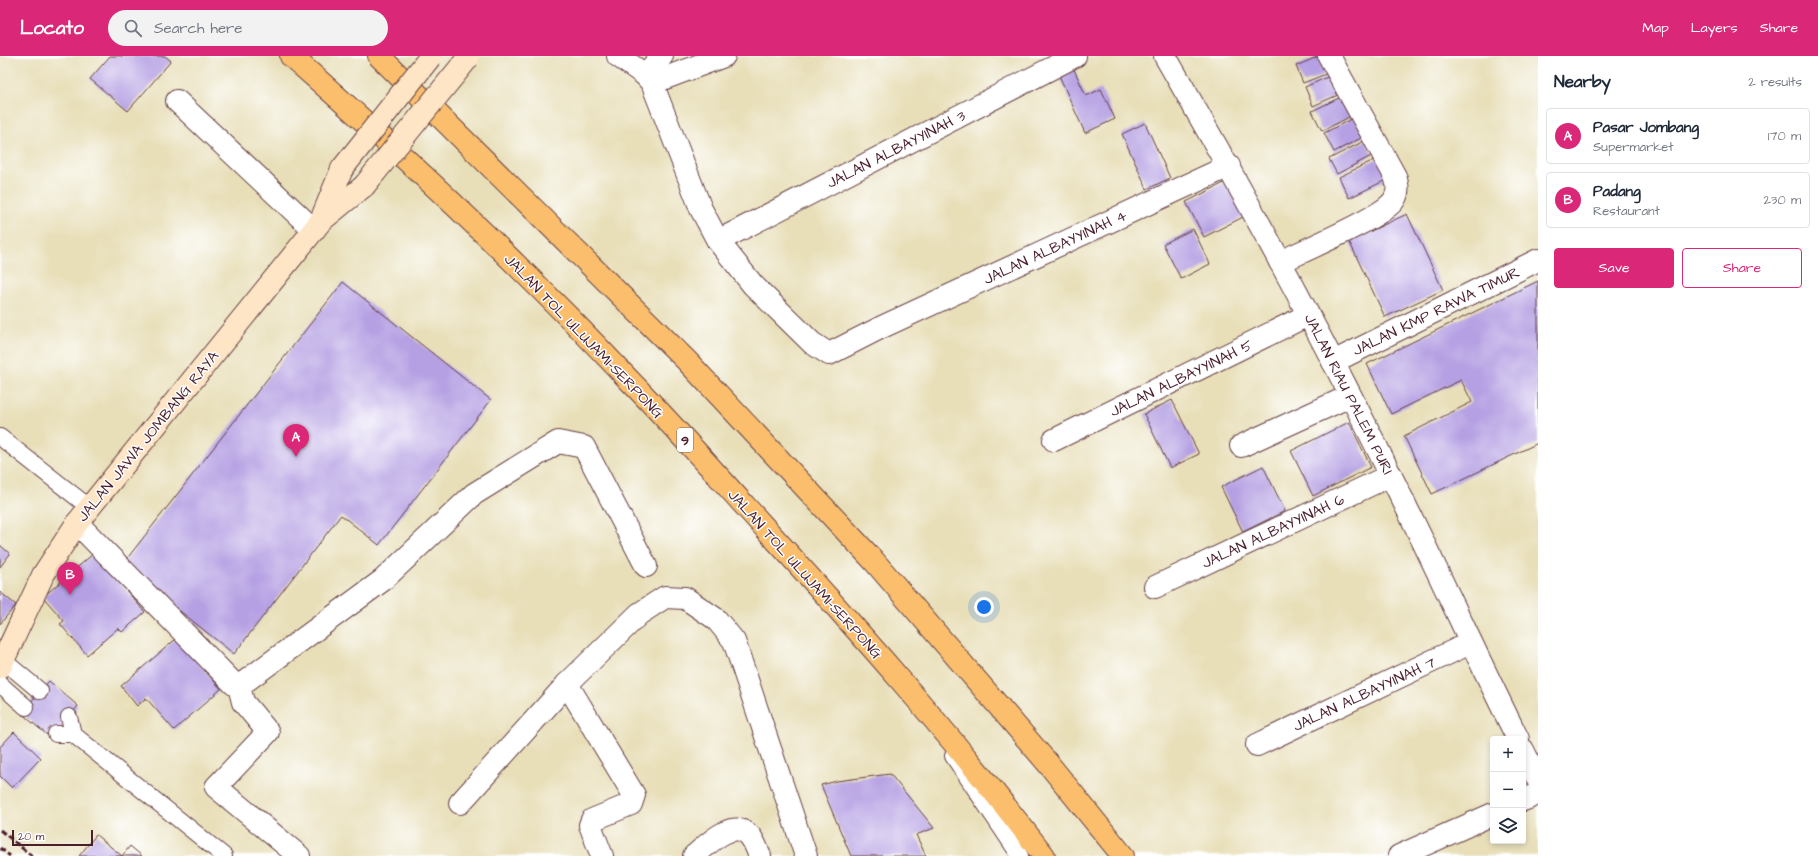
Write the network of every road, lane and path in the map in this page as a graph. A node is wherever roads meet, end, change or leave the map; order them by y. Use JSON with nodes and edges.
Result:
{"nodes":[{"id":1,"x":291,"y":56,"type":"edge"},
{"id":2,"x":379,"y":56,"type":"edge"},
{"id":3,"x":431,"y":56,"type":"edge"},
{"id":4,"x":618,"y":56,"type":"edge"},
{"id":5,"x":662,"y":56,"type":"edge"},
{"id":6,"x":724,"y":56,"type":"edge"},
{"id":7,"x":1075,"y":56,"type":"edge"},
{"id":8,"x":1165,"y":56,"type":"edge"},
{"id":9,"x":1329,"y":56,"type":"edge"},
{"id":10,"x":468,"y":57,"type":"edge"},
{"id":11,"x":649,"y":79,"type":"junction"},
{"id":12,"x":177,"y":101,"type":"dead end"},
{"id":13,"x":1228,"y":166,"type":"junction"},
{"id":14,"x":318,"y":226,"type":"junction"},
{"id":15,"x":718,"y":241,"type":"junction"},
{"id":16,"x":1538,"y":260,"type":"edge"},
{"id":17,"x":1280,"y":262,"type":"junction"},
{"id":18,"x":1308,"y":315,"type":"junction"},
{"id":19,"x":1334,"y":362,"type":"junction"},
{"id":20,"x":1350,"y":396,"type":"junction"},
{"id":21,"x":0,"y":437,"type":"edge"},
{"id":22,"x":1054,"y":440,"type":"dead end"},
{"id":23,"x":1241,"y":446,"type":"dead end"},
{"id":24,"x":1391,"y":475,"type":"junction"},
{"id":25,"x":83,"y":515,"type":"junction"},
{"id":26,"x":646,"y":566,"type":"dead end"},
{"id":27,"x":1155,"y":587,"type":"dead end"},
{"id":28,"x":1470,"y":644,"type":"junction"},
{"id":29,"x":2,"y":664,"type":"edge"},
{"id":30,"x":0,"y":684,"type":"edge"},
{"id":31,"x":567,"y":684,"type":"junction"},
{"id":32,"x":239,"y":686,"type":"junction"},
{"id":33,"x":40,"y":691,"type":"dead end"},
{"id":34,"x":913,"y":695,"type":"junction"},
{"id":35,"x":26,"y":707,"type":"dead end"},
{"id":36,"x":69,"y":717,"type":"dead end"},
{"id":37,"x":56,"y":734,"type":"dead end"},
{"id":38,"x":73,"y":734,"type":"junction"},
{"id":39,"x":1516,"y":736,"type":"edge"},
{"id":40,"x":1257,"y":745,"type":"dead end"},
{"id":41,"x":1526,"y":756,"type":"edge"},
{"id":42,"x":1538,"y":780,"type":"edge"},
{"id":43,"x":1538,"y":794,"type":"edge"},
{"id":44,"x":1526,"y":799,"type":"edge"},
{"id":45,"x":460,"y":803,"type":"dead end"},
{"id":46,"x":1490,"y":815,"type":"edge"},
{"id":47,"x":224,"y":856,"type":"edge"},
{"id":48,"x":299,"y":856,"type":"edge"},
{"id":49,"x":602,"y":856,"type":"edge"},
{"id":50,"x":694,"y":856,"type":"edge"},
{"id":51,"x":760,"y":856,"type":"edge"},
{"id":52,"x":806,"y":856,"type":"edge"},
{"id":53,"x":1020,"y":856,"type":"edge"},
{"id":54,"x":1044,"y":856,"type":"edge"},
{"id":55,"x":1123,"y":856,"type":"edge"},
{"id":56,"x":1399,"y":856,"type":"edge"}],
"edges":[{"from":1,"to":34,"type":"highway","name":"JALAN TOL ULUJAMI–SERPONG","number":"9"},
{"from":2,"to":55,"type":"highway"},
{"from":3,"to":14,"type":"main road","name":"JALAN JAWA JOMBANG RAYA","bridge":true},
{"from":4,"to":11,"type":"street"},
{"from":5,"to":11,"type":"street"},
{"from":6,"to":11,"type":"street"},
{"from":7,"to":15,"type":"street","name":"JALAN ALBAYYINAH 3"},
{"from":8,"to":13,"type":"street","name":"JALAN RIAU PALEM PURI"},
{"from":9,"to":17,"type":"street"},
{"from":10,"to":14,"type":"main road","name":"JALAN JAWA JOMBANG RAYA","bridge":true},
{"from":11,"to":15,"type":"street"},
{"from":12,"to":14,"type":"street"},
{"from":13,"to":15,"type":"street","name":"JALAN ALBAYYINAH 4"},
{"from":13,"to":17,"type":"street","name":"JALAN RIAU PALEM PURI"},
{"from":14,"to":25,"type":"main road","name":"JALAN JAWA JOMBANG RAYA"},
{"from":16,"to":19,"type":"street","name":"JALAN KMP RAWA TIMUR"},
{"from":17,"to":18,"type":"street","name":"JALAN RIAU PALEM PURI"},
{"from":18,"to":19,"type":"street","name":"JALAN RIAU PALEM PURI"},
{"from":18,"to":22,"type":"street","name":"JALAN ALBAYYINAH 5"},
{"from":19,"to":20,"type":"street","name":"JALAN RIAU PALEM PURI"},
{"from":20,"to":23,"type":"street"},
{"from":20,"to":24,"type":"street","name":"JALAN RIAU PALEM PURI"},
{"from":21,"to":25,"type":"lane"},
{"from":24,"to":27,"type":"street","name":"JALAN ALBAYYINAH 6"},
{"from":24,"to":28,"type":"street","name":"JALAN RIAU PALEM PURI"},
{"from":25,"to":29,"type":"main road","name":"JALAN JAWA JOMBANG RAYA"},
{"from":25,"to":32,"type":"street"},
{"from":26,"to":32,"type":"street"},
{"from":28,"to":39,"type":"street","name":"JALAN RIAU PALEM PURI"},
{"from":28,"to":40,"type":"street","name":"JALAN ALBAYYINAH 7"},
{"from":29,"to":33,"type":"lane"},
{"from":30,"to":35,"type":"lane"},
{"from":31,"to":45,"type":"street"},
{"from":31,"to":49,"type":"street"},
{"from":31,"to":52,"type":"street"},
{"from":32,"to":48,"type":"street"},
{"from":34,"to":53,"type":"lane"},
{"from":34,"to":54,"type":"highway","name":"JALAN TOL ULUJAMI–SERPONG","number":"9"},
{"from":36,"to":38,"type":"lane"},
{"from":37,"to":38,"type":"lane"},
{"from":38,"to":47,"type":"lane"},
{"from":41,"to":42,"type":"street"},
{"from":43,"to":44,"type":"street"},
{"from":46,"to":56,"type":"street"},
{"from":50,"to":51,"type":"street"}]}
